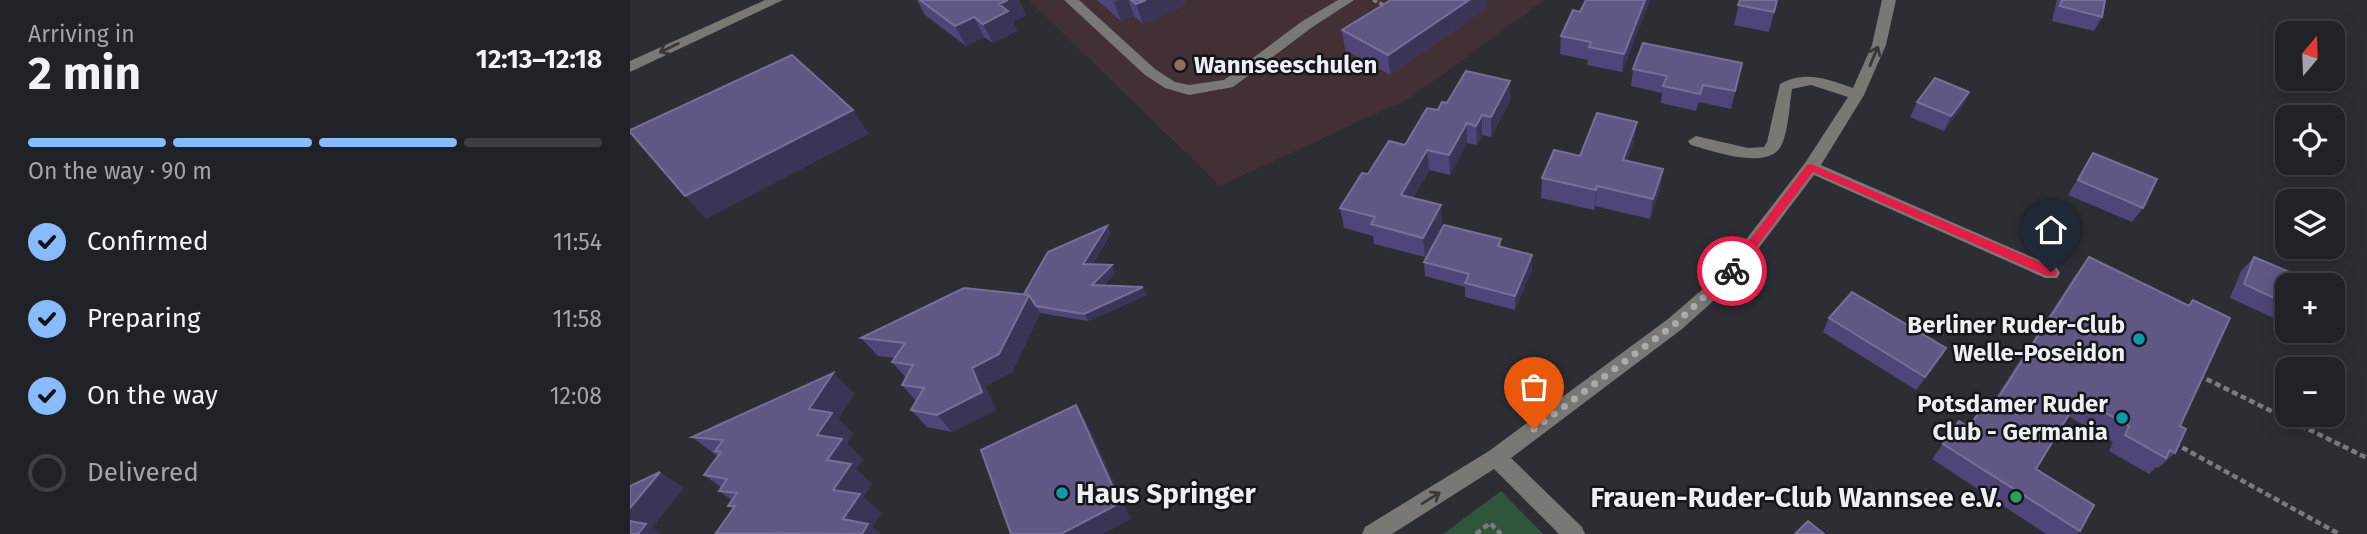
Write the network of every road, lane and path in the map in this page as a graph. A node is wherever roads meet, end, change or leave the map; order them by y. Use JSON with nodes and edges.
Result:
{"nodes":[{"id":1,"x":776,"y":0,"type":"edge"},
{"id":2,"x":1071,"y":0,"type":"edge"},
{"id":3,"x":1347,"y":0,"type":"edge"},
{"id":4,"x":1373,"y":0,"type":"edge"},
{"id":5,"x":1889,"y":0,"type":"edge"},
{"id":6,"x":1390,"y":9,"type":"edge"},
{"id":7,"x":630,"y":66,"type":"edge"},
{"id":8,"x":1857,"y":95,"type":"junction"},
{"id":9,"x":1696,"y":141,"type":"dead end"},
{"id":10,"x":1811,"y":167,"type":"junction"},
{"id":11,"x":2051,"y":272,"type":"dead end"},
{"id":12,"x":2194,"y":373,"type":"edge"},
{"id":13,"x":2164,"y":437,"type":"edge"},
{"id":14,"x":1496,"y":457,"type":"junction"},
{"id":15,"x":2367,"y":458,"type":"edge"},
{"id":16,"x":1373,"y":534,"type":"edge"},
{"id":17,"x":1476,"y":534,"type":"edge"},
{"id":18,"x":1501,"y":534,"type":"edge"},
{"id":19,"x":1574,"y":534,"type":"edge"},
{"id":20,"x":2339,"y":534,"type":"edge"}],
"edges":[{"from":1,"to":7,"type":"street","one_way":true},
{"from":2,"to":3,"type":"street"},
{"from":4,"to":6,"type":"path"},
{"from":8,"to":5,"type":"street","one_way":true},
{"from":8,"to":9,"type":"street"},
{"from":8,"to":10,"type":"street"},
{"from":10,"to":11,"type":"street"},
{"from":10,"to":14,"type":"street"},
{"from":12,"to":15,"type":"path"},
{"from":13,"to":20,"type":"path"},
{"from":16,"to":14,"type":"street","one_way":true},
{"from":14,"to":19,"type":"street"},
{"from":17,"to":18,"type":"path"}]}
